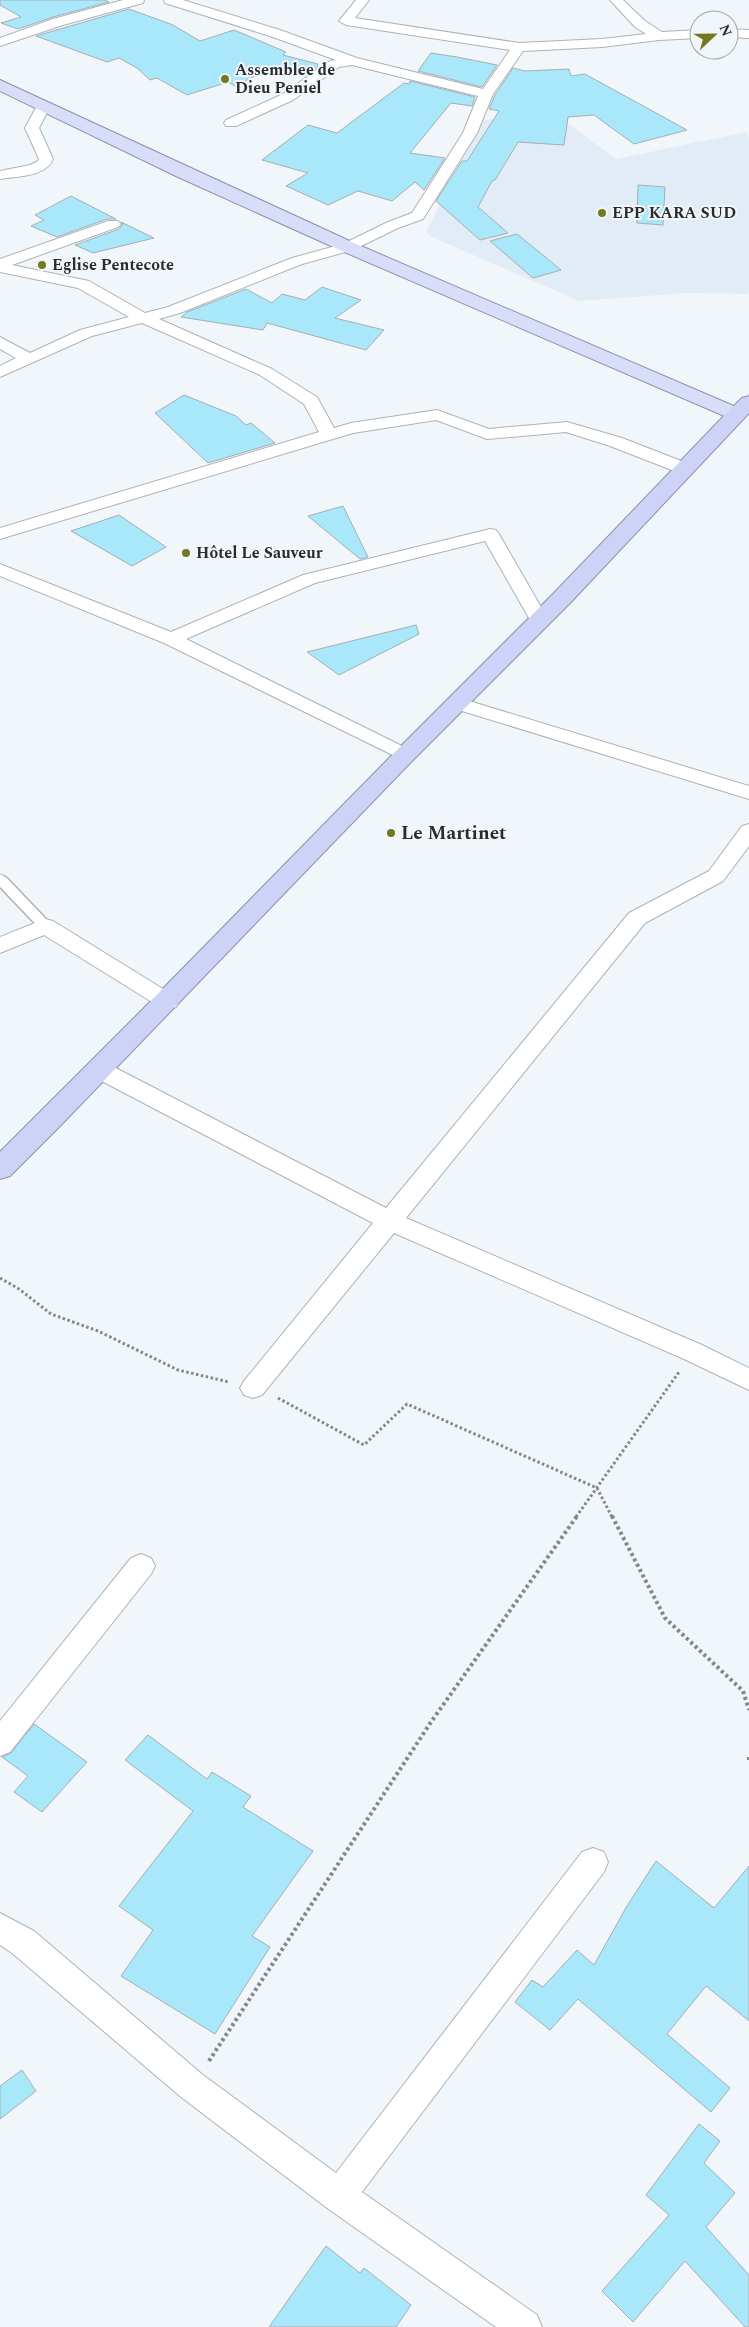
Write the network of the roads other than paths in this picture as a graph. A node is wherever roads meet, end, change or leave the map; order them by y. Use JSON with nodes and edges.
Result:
{"nodes":[{"id":1,"x":138,"y":0,"type":"edge"},
{"id":2,"x":170,"y":0,"type":"edge"},
{"id":3,"x":363,"y":0,"type":"edge"},
{"id":4,"x":616,"y":0,"type":"edge"},
{"id":5,"x":689,"y":34,"type":"edge"},
{"id":6,"x":659,"y":36,"type":"junction"},
{"id":7,"x":0,"y":42,"type":"edge"},
{"id":8,"x":519,"y":47,"type":"junction"},
{"id":9,"x":352,"y":60,"type":"junction"},
{"id":10,"x":0,"y":85,"type":"edge"},
{"id":11,"x":486,"y":94,"type":"junction"},
{"id":12,"x":44,"y":105,"type":"junction"},
{"id":13,"x":231,"y":123,"type":"dead end"},
{"id":14,"x":0,"y":175,"type":"edge"},
{"id":15,"x":113,"y":224,"type":"dead end"},
{"id":16,"x":348,"y":247,"type":"junction"},
{"id":17,"x":0,"y":265,"type":"edge"},
{"id":18,"x":142,"y":317,"type":"junction"},
{"id":19,"x":0,"y":342,"type":"edge"},
{"id":20,"x":29,"y":359,"type":"junction"},
{"id":21,"x":0,"y":372,"type":"edge"},
{"id":22,"x":743,"y":408,"type":"edge"},
{"id":23,"x":330,"y":435,"type":"junction"},
{"id":24,"x":683,"y":468,"type":"junction"},
{"id":25,"x":0,"y":534,"type":"edge"},
{"id":26,"x":0,"y":569,"type":"edge"},
{"id":27,"x":540,"y":621,"type":"junction"},
{"id":28,"x":172,"y":639,"type":"junction"},
{"id":29,"x":456,"y":703,"type":"junction"},
{"id":30,"x":405,"y":755,"type":"junction"},
{"id":31,"x":749,"y":793,"type":"edge"},
{"id":32,"x":749,"y":831,"type":"edge"},
{"id":33,"x":0,"y":880,"type":"edge"},
{"id":34,"x":45,"y":926,"type":"junction"},
{"id":35,"x":0,"y":946,"type":"edge"},
{"id":36,"x":168,"y":1002,"type":"junction"},
{"id":37,"x":100,"y":1070,"type":"junction"},
{"id":38,"x":0,"y":1170,"type":"edge"},
{"id":39,"x":390,"y":1221,"type":"junction"},
{"id":40,"x":749,"y":1380,"type":"edge"},
{"id":41,"x":252,"y":1388,"type":"road end"},
{"id":42,"x":141,"y":1566,"type":"dead end"},
{"id":43,"x":0,"y":1743,"type":"edge"},
{"id":44,"x":593,"y":1862,"type":"dead end"},
{"id":45,"x":0,"y":1928,"type":"edge"},
{"id":46,"x":340,"y":2196,"type":"junction"},
{"id":47,"x":525,"y":2327,"type":"edge"}],
"edges":[{"from":1,"to":7,"type":"street"},
{"from":2,"to":9,"type":"street"},
{"from":3,"to":8,"type":"street"},
{"from":4,"to":6,"type":"street"},
{"from":5,"to":6,"type":"street"},
{"from":6,"to":8,"type":"street"},
{"from":8,"to":11,"type":"street"},
{"from":9,"to":11,"type":"street"},
{"from":9,"to":13,"type":"street"},
{"from":10,"to":12,"type":"main road"},
{"from":11,"to":16,"type":"street"},
{"from":12,"to":14,"type":"street"},
{"from":12,"to":16,"type":"main road"},
{"from":15,"to":17,"type":"street"},
{"from":16,"to":18,"type":"street"},
{"from":16,"to":22,"type":"main road"},
{"from":17,"to":18,"type":"street"},
{"from":18,"to":20,"type":"street"},
{"from":18,"to":23,"type":"street"},
{"from":19,"to":20,"type":"street"},
{"from":20,"to":21,"type":"street"},
{"from":22,"to":24,"type":"highway"},
{"from":23,"to":24,"type":"street"},
{"from":23,"to":25,"type":"street"},
{"from":24,"to":27,"type":"highway"},
{"from":26,"to":28,"type":"street"},
{"from":27,"to":28,"type":"street"},
{"from":27,"to":29,"type":"highway"},
{"from":28,"to":30,"type":"street"},
{"from":29,"to":30,"type":"highway"},
{"from":29,"to":31,"type":"street"},
{"from":30,"to":36,"type":"highway"},
{"from":32,"to":39,"type":"street"},
{"from":33,"to":34,"type":"lane"},
{"from":34,"to":35,"type":"street"},
{"from":34,"to":36,"type":"street"},
{"from":36,"to":37,"type":"highway"},
{"from":37,"to":38,"type":"highway"},
{"from":37,"to":39,"type":"street"},
{"from":39,"to":40,"type":"street"},
{"from":39,"to":41,"type":"street"},
{"from":42,"to":43,"type":"street"},
{"from":44,"to":46,"type":"street"},
{"from":45,"to":46,"type":"street"},
{"from":46,"to":47,"type":"street"}]}
